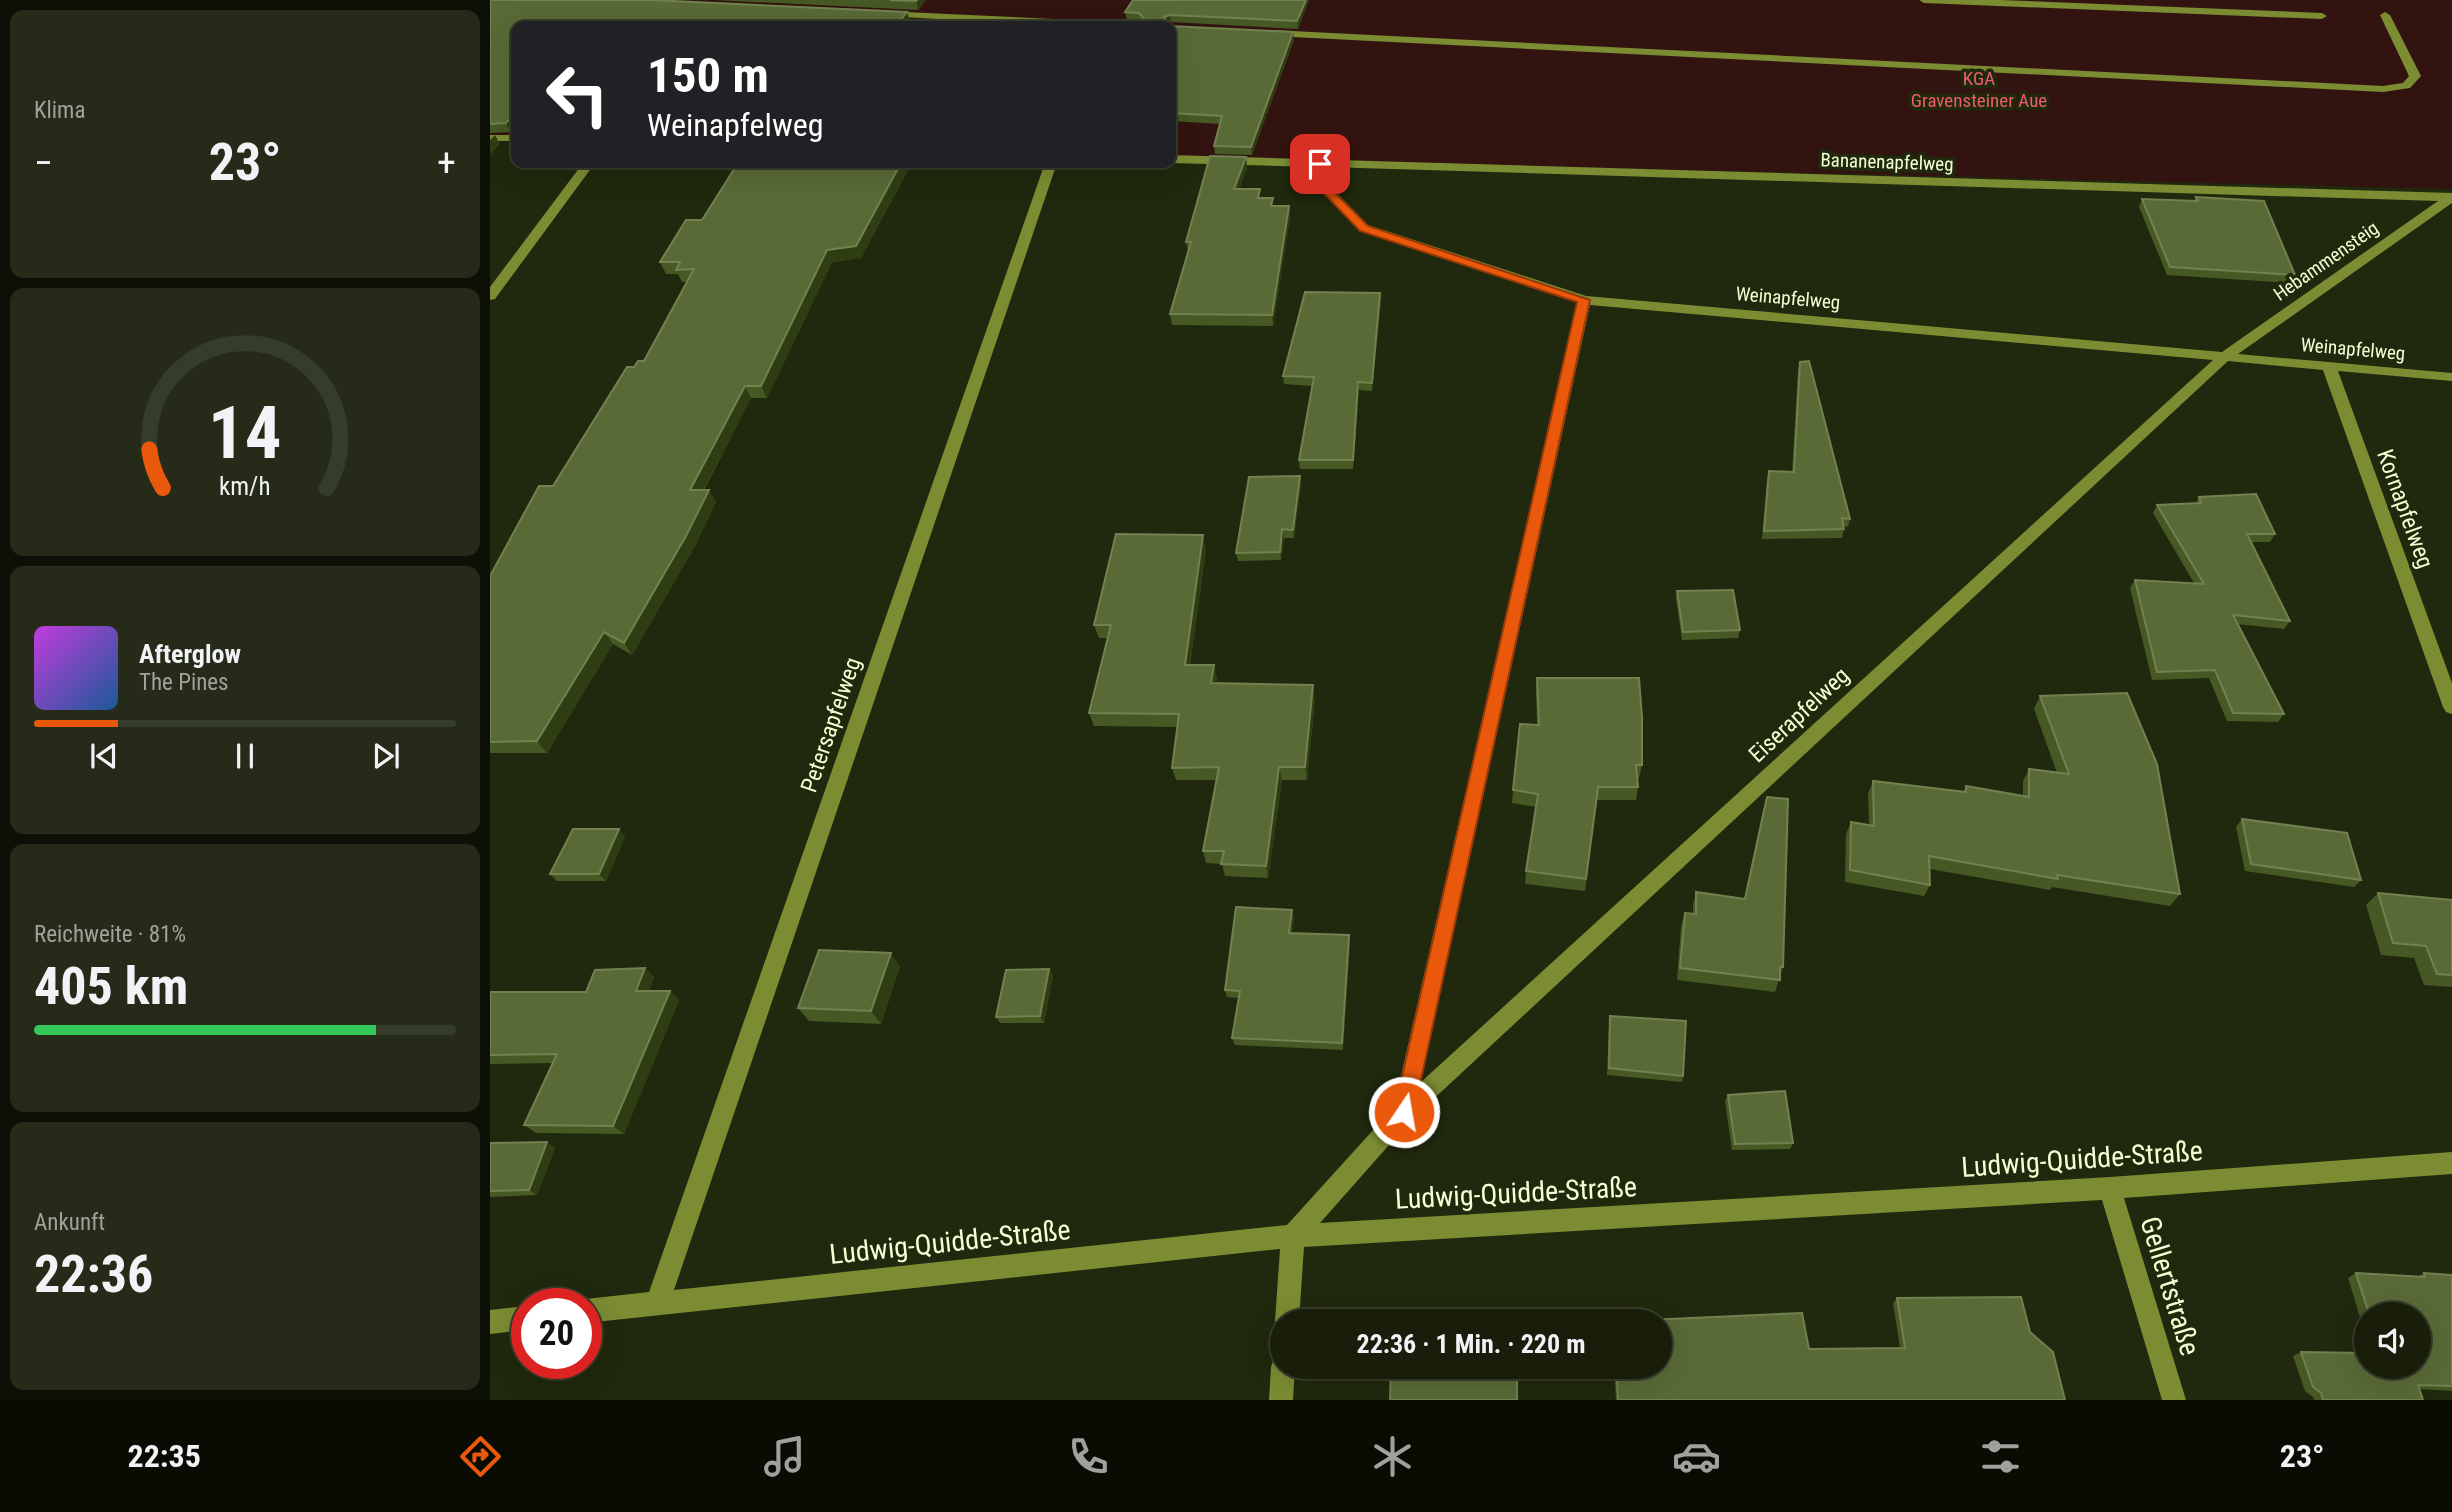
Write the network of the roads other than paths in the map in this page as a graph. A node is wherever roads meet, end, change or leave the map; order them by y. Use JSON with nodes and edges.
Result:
{"nodes":[{"id":1,"x":1924,"y":0,"type":"edge"},
{"id":2,"x":869,"y":13,"type":"edge"},
{"id":3,"x":2385,"y":15,"type":"dead end"},
{"id":4,"x":2322,"y":16,"type":"dead end"},
{"id":5,"x":1035,"y":21,"type":"edge"},
{"id":6,"x":1265,"y":33,"type":"edge"},
{"id":7,"x":490,"y":138,"type":"edge"},
{"id":8,"x":511,"y":138,"type":"edge"},
{"id":9,"x":1176,"y":159,"type":"edge"},
{"id":10,"x":1320,"y":164,"type":"junction"},
{"id":11,"x":585,"y":168,"type":"edge"},
{"id":12,"x":1049,"y":168,"type":"edge"},
{"id":13,"x":2450,"y":198,"type":"edge"},
{"id":14,"x":490,"y":296,"type":"edge"},
{"id":15,"x":1584,"y":300,"type":"junction"},
{"id":16,"x":2227,"y":355,"type":"junction"},
{"id":17,"x":2329,"y":366,"type":"junction"},
{"id":18,"x":2452,"y":377,"type":"edge"},
{"id":19,"x":2452,"y":707,"type":"edge"},
{"id":20,"x":1404,"y":1112,"type":"junction"},
{"id":21,"x":2452,"y":1163,"type":"edge"},
{"id":22,"x":2110,"y":1188,"type":"junction"},
{"id":23,"x":1293,"y":1236,"type":"junction"},
{"id":24,"x":658,"y":1302,"type":"junction"},
{"id":25,"x":602,"y":1309,"type":"edge"},
{"id":26,"x":1288,"y":1309,"type":"edge"},
{"id":27,"x":511,"y":1320,"type":"edge"},
{"id":28,"x":490,"y":1322,"type":"edge"},
{"id":29,"x":1282,"y":1379,"type":"edge"},
{"id":30,"x":1281,"y":1400,"type":"edge"},
{"id":31,"x":2174,"y":1400,"type":"edge"}],
"edges":[{"from":1,"to":4,"type":"street"},
{"from":2,"to":5,"type":"street"},
{"from":3,"to":6,"type":"street"},
{"from":7,"to":8,"type":"street"},
{"from":9,"to":10,"type":"street"},
{"from":10,"to":13,"type":"street","name":"Bananenapfelweg"},
{"from":10,"to":15,"type":"street","name":"Weinapfelweg"},
{"from":11,"to":14,"type":"street"},
{"from":12,"to":24,"type":"street","name":"Petersapfelweg"},
{"from":13,"to":16,"type":"street","name":"Hebammensteig"},
{"from":15,"to":16,"type":"street","name":"Weinapfelweg"},
{"from":15,"to":20,"type":"street"},
{"from":16,"to":17,"type":"street","name":"Weinapfelweg"},
{"from":16,"to":20,"type":"street","name":"Eiserapfelweg"},
{"from":17,"to":18,"type":"street","name":"Weinapfelweg"},
{"from":17,"to":19,"type":"street","name":"Kornapfelweg"},
{"from":20,"to":23,"type":"street","name":"Eiserapfelweg"},
{"from":21,"to":22,"type":"street","name":"Ludwig-Quidde-Straße"},
{"from":22,"to":23,"type":"street","name":"Ludwig-Quidde-Straße"},
{"from":22,"to":31,"type":"street","name":"Gellertstraße"},
{"from":23,"to":24,"type":"street","name":"Ludwig-Quidde-Straße"},
{"from":23,"to":26,"type":"street"},
{"from":24,"to":25,"type":"street","name":"Ludwig-Quidde-Straße"},
{"from":27,"to":28,"type":"street"},
{"from":29,"to":30,"type":"street"}]}
